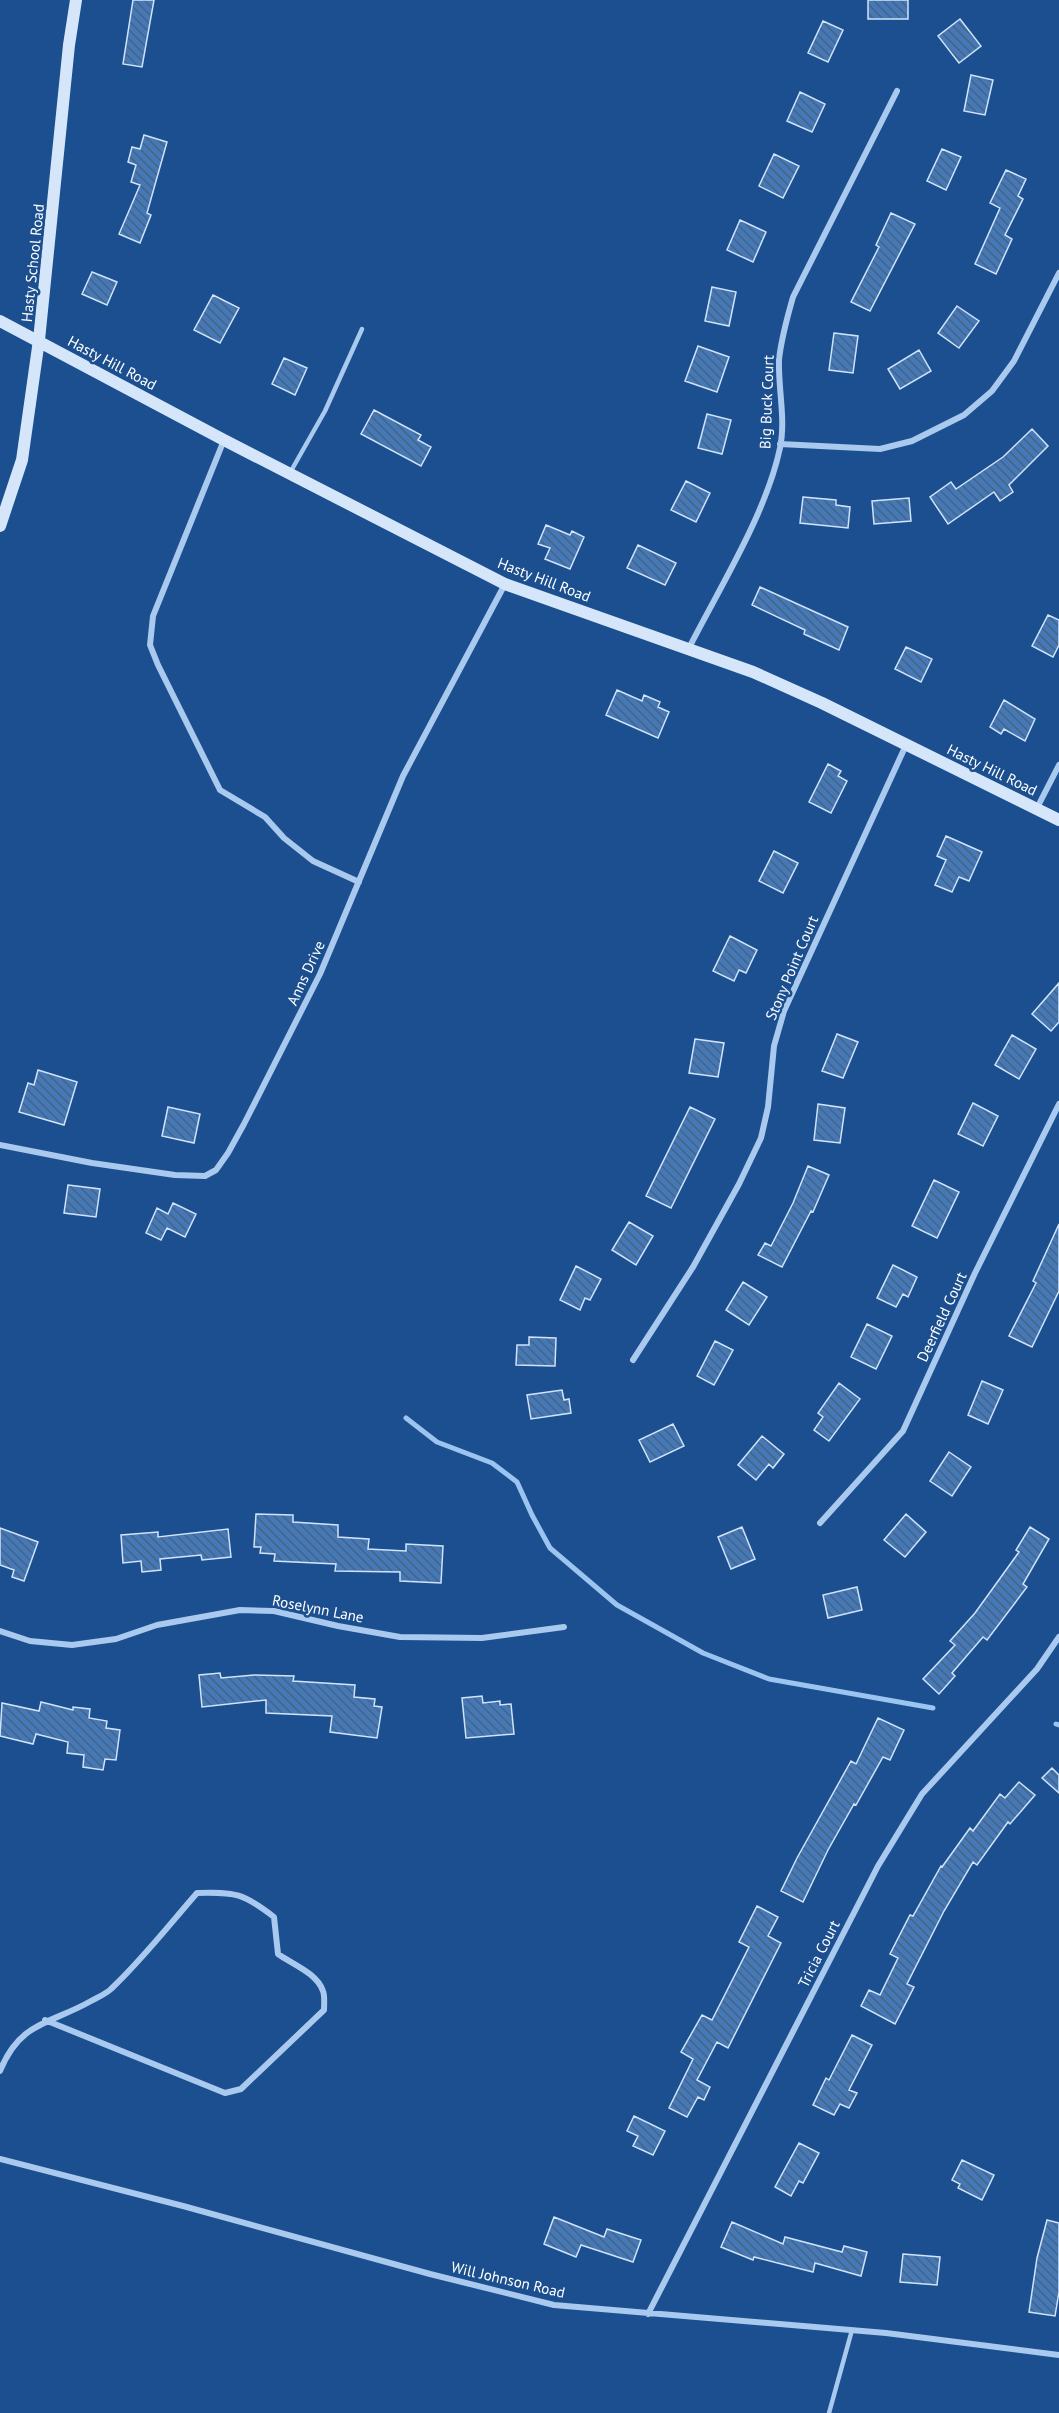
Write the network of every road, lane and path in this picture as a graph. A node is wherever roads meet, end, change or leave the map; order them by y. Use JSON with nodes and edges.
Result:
{"nodes":[{"id":1,"x":76,"y":0,"type":"edge"},
{"id":2,"x":897,"y":91,"type":"dead end"},
{"id":3,"x":1059,"y":273,"type":"edge"},
{"id":4,"x":0,"y":321,"type":"edge"},
{"id":5,"x":362,"y":329,"type":"dead end"},
{"id":6,"x":39,"y":340,"type":"junction"},
{"id":7,"x":224,"y":440,"type":"junction"},
{"id":8,"x":780,"y":444,"type":"junction"},
{"id":9,"x":289,"y":474,"type":"junction"},
{"id":10,"x":0,"y":526,"type":"edge"},
{"id":11,"x":505,"y":584,"type":"junction"},
{"id":12,"x":688,"y":648,"type":"junction"},
{"id":13,"x":906,"y":745,"type":"junction"},
{"id":14,"x":1059,"y":765,"type":"edge"},
{"id":15,"x":1037,"y":808,"type":"junction"},
{"id":16,"x":1059,"y":820,"type":"edge"},
{"id":17,"x":359,"y":882,"type":"junction"},
{"id":18,"x":1059,"y":1104,"type":"edge"},
{"id":19,"x":0,"y":1145,"type":"edge"},
{"id":20,"x":633,"y":1360,"type":"dead end"},
{"id":21,"x":820,"y":1523,"type":"dead end"},
{"id":22,"x":564,"y":1627,"type":"dead end"},
{"id":23,"x":0,"y":1631,"type":"edge"},
{"id":24,"x":1059,"y":1637,"type":"edge"},
{"id":25,"x":45,"y":2020,"type":"junction"},
{"id":26,"x":0,"y":2071,"type":"edge"},
{"id":27,"x":0,"y":2159,"type":"edge"},
{"id":28,"x":648,"y":2314,"type":"junction"},
{"id":29,"x":852,"y":2330,"type":"junction"},
{"id":30,"x":1059,"y":2355,"type":"edge"},
{"id":31,"x":829,"y":2413,"type":"edge"}],
"edges":[{"from":1,"to":6,"type":"street","name":"Hasty School Road"},
{"from":2,"to":8,"type":"street","name":"Big Buck Court"},
{"from":3,"to":8,"type":"street"},
{"from":4,"to":6,"type":"street","name":"Hasty Hill Road"},
{"from":5,"to":9,"type":"lane"},
{"from":6,"to":7,"type":"street","name":"Hasty Hill Road"},
{"from":6,"to":10,"type":"street","name":"Hasty School Road"},
{"from":7,"to":9,"type":"street","name":"Hasty Hill Road"},
{"from":7,"to":17,"type":"street"},
{"from":8,"to":12,"type":"street","name":"Big Buck Court"},
{"from":9,"to":11,"type":"street","name":"Hasty Hill Road"},
{"from":11,"to":12,"type":"street","name":"Hasty Hill Road"},
{"from":11,"to":17,"type":"street","name":"Anns Drive"},
{"from":12,"to":13,"type":"street","name":"Hasty Hill Road"},
{"from":13,"to":15,"type":"street","name":"Hasty Hill Road"},
{"from":13,"to":20,"type":"street","name":"Stony Point Court"},
{"from":14,"to":15,"type":"street"},
{"from":15,"to":16,"type":"street","name":"Hasty Hill Road"},
{"from":17,"to":19,"type":"street","name":"Anns Drive"},
{"from":18,"to":21,"type":"street","name":"Deerfield Court"},
{"from":22,"to":23,"type":"street","name":"Roselynn Lane"},
{"from":24,"to":28,"type":"street","name":"Tricia Court"},
{"from":25,"to":25,"type":"street"},
{"from":25,"to":26,"type":"street"},
{"from":27,"to":28,"type":"street","name":"Will Johnson Road"},
{"from":28,"to":29,"type":"street","name":"Will Johnson Road"},
{"from":29,"to":30,"type":"street","name":"Will Johnson Road"},
{"from":29,"to":31,"type":"lane"}]}
